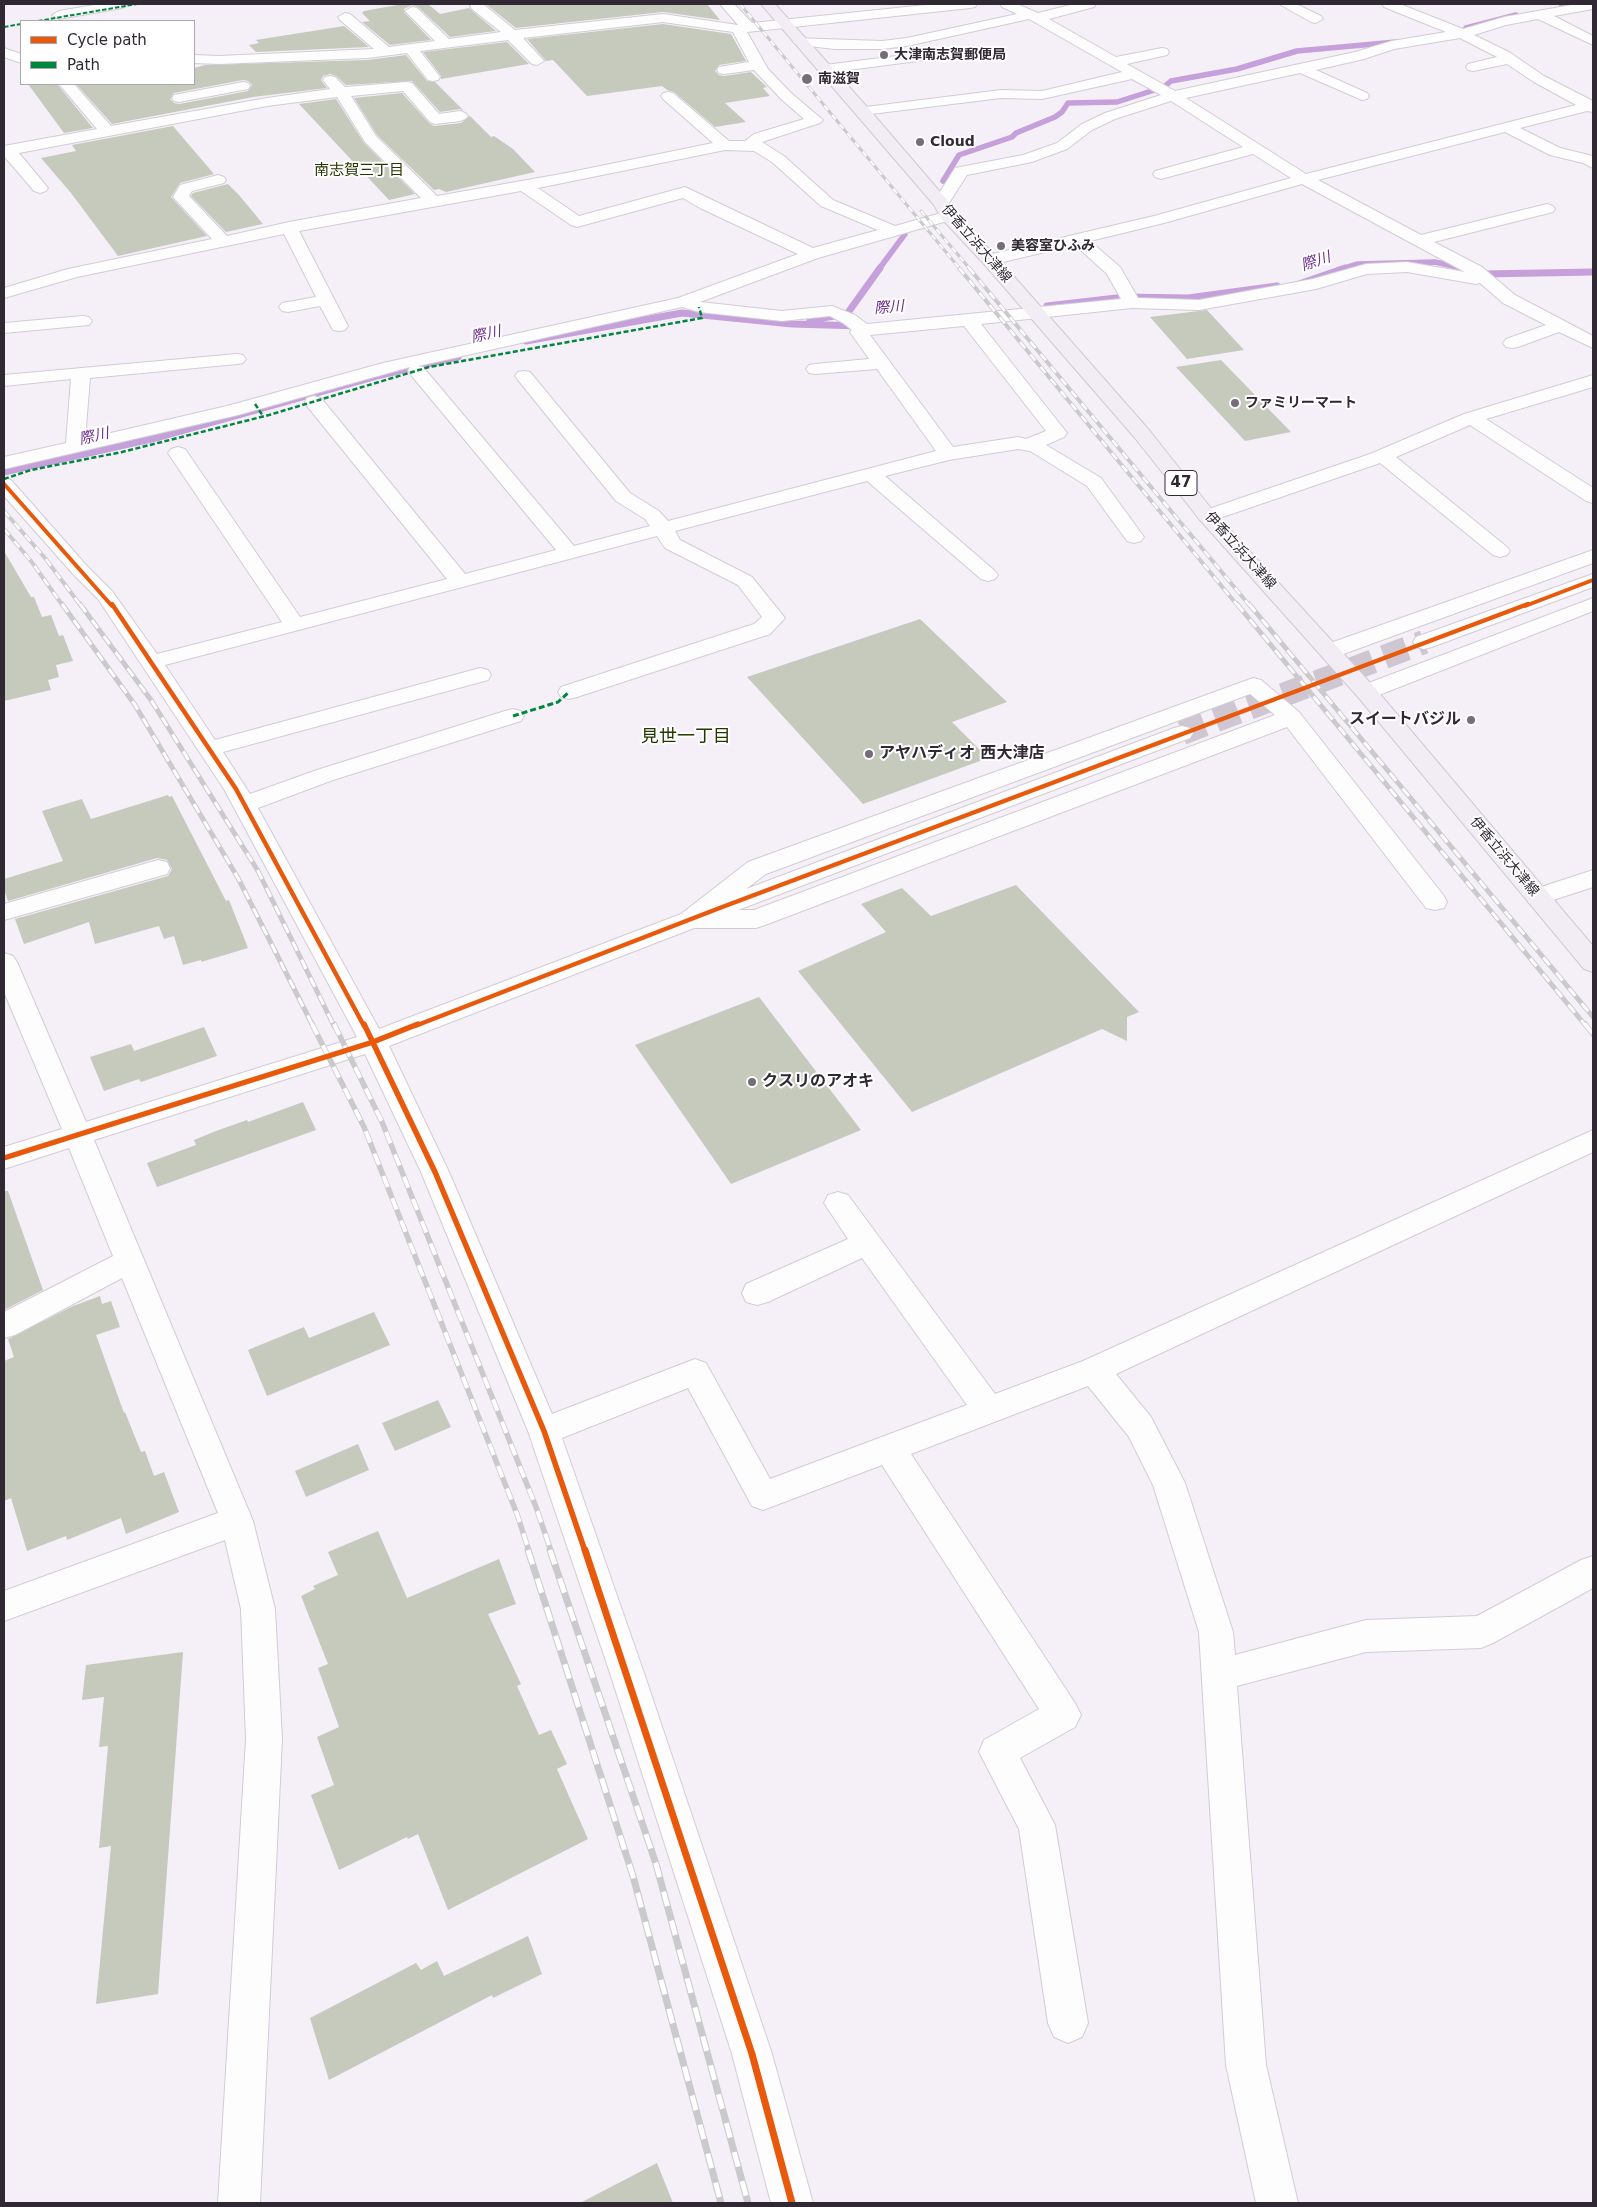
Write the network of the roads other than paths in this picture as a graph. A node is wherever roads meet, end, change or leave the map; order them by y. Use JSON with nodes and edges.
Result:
{"nodes":[{"id":1,"x":122,"y":4,"type":"edge"},
{"id":2,"x":654,"y":4,"type":"edge"},
{"id":3,"x":727,"y":4,"type":"edge"},
{"id":4,"x":768,"y":4,"type":"edge"},
{"id":5,"x":970,"y":4,"type":"edge"},
{"id":6,"x":1007,"y":4,"type":"edge"},
{"id":7,"x":1089,"y":4,"type":"edge"},
{"id":8,"x":1286,"y":4,"type":"edge"},
{"id":9,"x":1389,"y":4,"type":"edge"},
{"id":10,"x":1593,"y":5,"type":"edge"},
{"id":11,"x":477,"y":6,"type":"dead end"},
{"id":12,"x":104,"y":7,"type":"junction"},
{"id":13,"x":600,"y":9,"type":"dead end"},
{"id":14,"x":1542,"y":10,"type":"edge"},
{"id":15,"x":412,"y":11,"type":"dead end"},
{"id":16,"x":59,"y":15,"type":"dead end"},
{"id":17,"x":1033,"y":16,"type":"junction"},
{"id":18,"x":346,"y":17,"type":"dead end"},
{"id":19,"x":663,"y":18,"type":"junction"},
{"id":20,"x":1316,"y":19,"type":"dead end"},
{"id":21,"x":112,"y":20,"type":"edge"},
{"id":22,"x":616,"y":22,"type":"junction"},
{"id":23,"x":785,"y":24,"type":"junction"},
{"id":24,"x":744,"y":29,"type":"junction"},
{"id":25,"x":511,"y":34,"type":"junction"},
{"id":26,"x":1462,"y":34,"type":"junction"},
{"id":27,"x":800,"y":41,"type":"junction"},
{"id":28,"x":1593,"y":41,"type":"edge"},
{"id":29,"x":446,"y":44,"type":"junction"},
{"id":30,"x":411,"y":49,"type":"junction"},
{"id":31,"x":750,"y":50,"type":"junction"},
{"id":32,"x":386,"y":51,"type":"junction"},
{"id":33,"x":4,"y":52,"type":"edge"},
{"id":34,"x":733,"y":52,"type":"dead end"},
{"id":35,"x":1162,"y":52,"type":"dead end"},
{"id":36,"x":944,"y":54,"type":"dead end"},
{"id":37,"x":306,"y":56,"type":"junction"},
{"id":38,"x":1509,"y":58,"type":"junction"},
{"id":39,"x":20,"y":59,"type":"edge"},
{"id":40,"x":195,"y":59,"type":"edge"},
{"id":41,"x":219,"y":60,"type":"junction"},
{"id":42,"x":537,"y":61,"type":"dead end"},
{"id":43,"x":1114,"y":62,"type":"junction"},
{"id":44,"x":758,"y":65,"type":"junction"},
{"id":45,"x":1473,"y":67,"type":"dead end"},
{"id":46,"x":825,"y":69,"type":"junction"},
{"id":47,"x":1303,"y":69,"type":"junction"},
{"id":48,"x":724,"y":70,"type":"dead end"},
{"id":49,"x":1134,"y":74,"type":"junction"},
{"id":50,"x":433,"y":77,"type":"dead end"},
{"id":51,"x":67,"y":85,"type":"edge"},
{"id":52,"x":341,"y":92,"type":"junction"},
{"id":53,"x":1170,"y":94,"type":"junction"},
{"id":54,"x":668,"y":96,"type":"dead end"},
{"id":55,"x":1362,"y":96,"type":"dead end"},
{"id":56,"x":1592,"y":106,"type":"edge"},
{"id":57,"x":862,"y":111,"type":"junction"},
{"id":58,"x":197,"y":116,"type":"junction"},
{"id":59,"x":460,"y":116,"type":"dead end"},
{"id":60,"x":1506,"y":127,"type":"junction"},
{"id":61,"x":108,"y":132,"type":"junction"},
{"id":62,"x":725,"y":145,"type":"junction"},
{"id":63,"x":749,"y":145,"type":"junction"},
{"id":64,"x":1256,"y":148,"type":"junction"},
{"id":65,"x":6,"y":151,"type":"edge"},
{"id":66,"x":1593,"y":162,"type":"edge"},
{"id":67,"x":1182,"y":168,"type":"junction"},
{"id":68,"x":1160,"y":174,"type":"dead end"},
{"id":69,"x":1304,"y":179,"type":"junction"},
{"id":70,"x":218,"y":180,"type":"dead end"},
{"id":71,"x":1206,"y":181,"type":"dead end"},
{"id":72,"x":522,"y":185,"type":"junction"},
{"id":73,"x":40,"y":188,"type":"dead end"},
{"id":74,"x":1221,"y":189,"type":"dead end"},
{"id":75,"x":1237,"y":198,"type":"junction"},
{"id":76,"x":433,"y":201,"type":"junction"},
{"id":77,"x":944,"y":209,"type":"junction"},
{"id":78,"x":1547,"y":209,"type":"dead end"},
{"id":79,"x":289,"y":228,"type":"junction"},
{"id":80,"x":892,"y":230,"type":"junction"},
{"id":81,"x":1078,"y":239,"type":"junction"},
{"id":82,"x":1420,"y":240,"type":"junction"},
{"id":83,"x":223,"y":241,"type":"junction"},
{"id":84,"x":812,"y":254,"type":"junction"},
{"id":85,"x":990,"y":260,"type":"junction"},
{"id":86,"x":1483,"y":277,"type":"junction"},
{"id":87,"x":10,"y":291,"type":"edge"},
{"id":88,"x":1129,"y":298,"type":"junction"},
{"id":89,"x":326,"y":300,"type":"junction"},
{"id":90,"x":683,"y":302,"type":"junction"},
{"id":91,"x":288,"y":307,"type":"dead end"},
{"id":92,"x":1035,"y":314,"type":"junction"},
{"id":93,"x":969,"y":320,"type":"junction"},
{"id":94,"x":83,"y":321,"type":"dead end"},
{"id":95,"x":856,"y":324,"type":"junction"},
{"id":96,"x":31,"y":325,"type":"junction"},
{"id":97,"x":340,"y":326,"type":"dead end"},
{"id":98,"x":1560,"y":326,"type":"junction"},
{"id":99,"x":4,"y":328,"type":"edge"},
{"id":100,"x":1512,"y":343,"type":"dead end"},
{"id":101,"x":1593,"y":343,"type":"edge"},
{"id":102,"x":237,"y":359,"type":"dead end"},
{"id":103,"x":882,"y":362,"type":"junction"},
{"id":104,"x":815,"y":368,"type":"dead end"},
{"id":105,"x":416,"y":371,"type":"dead end"},
{"id":106,"x":81,"y":373,"type":"junction"},
{"id":107,"x":524,"y":376,"type":"dead end"},
{"id":108,"x":4,"y":380,"type":"edge"},
{"id":109,"x":1593,"y":381,"type":"edge"},
{"id":110,"x":314,"y":402,"type":"dead end"},
{"id":111,"x":1471,"y":418,"type":"junction"},
{"id":112,"x":1028,"y":445,"type":"junction"},
{"id":113,"x":75,"y":447,"type":"junction"},
{"id":114,"x":178,"y":454,"type":"dead end"},
{"id":115,"x":948,"y":454,"type":"junction"},
{"id":116,"x":1383,"y":456,"type":"junction"},
{"id":117,"x":4,"y":463,"type":"edge"},
{"id":118,"x":871,"y":474,"type":"junction"},
{"id":119,"x":4,"y":484,"type":"edge"},
{"id":120,"x":1593,"y":497,"type":"edge"},
{"id":121,"x":1207,"y":516,"type":"junction"},
{"id":122,"x":663,"y":528,"type":"junction"},
{"id":123,"x":1134,"y":537,"type":"dead end"},
{"id":124,"x":1500,"y":551,"type":"dead end"},
{"id":125,"x":569,"y":553,"type":"junction"},
{"id":126,"x":1593,"y":556,"type":"edge"},
{"id":127,"x":988,"y":575,"type":"dead end"},
{"id":128,"x":1593,"y":580,"type":"edge"},
{"id":129,"x":460,"y":581,"type":"junction"},
{"id":130,"x":1593,"y":604,"type":"edge"},
{"id":131,"x":295,"y":625,"type":"junction"},
{"id":132,"x":1424,"y":642,"type":"tunnel mouth"},
{"id":133,"x":1330,"y":651,"type":"junction"},
{"id":134,"x":152,"y":662,"type":"junction"},
{"id":135,"x":480,"y":675,"type":"dead end"},
{"id":136,"x":568,"y":692,"type":"dead end"},
{"id":137,"x":1366,"y":692,"type":"junction"},
{"id":138,"x":513,"y":716,"type":"dead end"},
{"id":139,"x":1291,"y":717,"type":"junction"},
{"id":140,"x":1182,"y":733,"type":"tunnel mouth"},
{"id":141,"x":209,"y":749,"type":"junction"},
{"id":142,"x":244,"y":804,"type":"junction"},
{"id":143,"x":158,"y":868,"type":"dead end"},
{"id":144,"x":1593,"y":878,"type":"edge"},
{"id":145,"x":1538,"y":897,"type":"junction"},
{"id":146,"x":1435,"y":902,"type":"dead end"},
{"id":147,"x":4,"y":912,"type":"edge"},
{"id":148,"x":690,"y":919,"type":"junction"},
{"id":149,"x":4,"y":962,"type":"edge"},
{"id":150,"x":1593,"y":963,"type":"edge"},
{"id":151,"x":373,"y":1042,"type":"junction"},
{"id":152,"x":78,"y":1135,"type":"junction"},
{"id":153,"x":1593,"y":1140,"type":"edge"},
{"id":154,"x":4,"y":1158,"type":"edge"},
{"id":155,"x":838,"y":1203,"type":"dead end"},
{"id":156,"x":867,"y":1243,"type":"junction"},
{"id":157,"x":129,"y":1262,"type":"junction"},
{"id":158,"x":756,"y":1292,"type":"dead end"},
{"id":159,"x":4,"y":1326,"type":"edge"},
{"id":160,"x":1094,"y":1370,"type":"junction"},
{"id":161,"x":989,"y":1410,"type":"junction"},
{"id":162,"x":544,"y":1431,"type":"junction"},
{"id":163,"x":889,"y":1448,"type":"junction"},
{"id":164,"x":238,"y":1520,"type":"junction"},
{"id":165,"x":1593,"y":1571,"type":"edge"},
{"id":166,"x":4,"y":1606,"type":"edge"},
{"id":167,"x":1219,"y":1675,"type":"junction"},
{"id":168,"x":1068,"y":2023,"type":"dead end"},
{"id":169,"x":240,"y":2203,"type":"edge"},
{"id":170,"x":792,"y":2203,"type":"edge"},
{"id":171,"x":1277,"y":2203,"type":"edge"}],
"edges":[{"from":1,"to":12,"type":"street"},
{"from":2,"to":19,"type":"street"},
{"from":3,"to":24,"type":"street"},
{"from":4,"to":23,"type":"main road","name":"伊香立浜大津線","number":"47"},
{"from":5,"to":23,"type":"street"},
{"from":6,"to":17,"type":"street"},
{"from":7,"to":17,"type":"street"},
{"from":8,"to":20,"type":"street"},
{"from":9,"to":26,"type":"street"},
{"from":10,"to":14,"type":"street"},
{"from":11,"to":25,"type":"street"},
{"from":12,"to":16,"type":"street"},
{"from":12,"to":21,"type":"street"},
{"from":13,"to":22,"type":"street"},
{"from":14,"to":26,"type":"street"},
{"from":14,"to":28,"type":"street"},
{"from":15,"to":29,"type":"street"},
{"from":17,"to":27,"type":"street"},
{"from":17,"to":43,"type":"street"},
{"from":18,"to":32,"type":"street"},
{"from":19,"to":22,"type":"street"},
{"from":19,"to":24,"type":"street"},
{"from":22,"to":25,"type":"street"},
{"from":23,"to":24,"type":"street"},
{"from":23,"to":27,"type":"main road","name":"伊香立浜大津線","number":"47"},
{"from":24,"to":31,"type":"street"},
{"from":25,"to":29,"type":"street"},
{"from":25,"to":42,"type":"street"},
{"from":26,"to":38,"type":"street"},
{"from":26,"to":47,"type":"street"},
{"from":27,"to":46,"type":"main road","name":"伊香立浜大津線","number":"47"},
{"from":29,"to":30,"type":"street"},
{"from":30,"to":32,"type":"street"},
{"from":30,"to":50,"type":"street"},
{"from":31,"to":34,"type":"street"},
{"from":31,"to":44,"type":"street"},
{"from":32,"to":37,"type":"street"},
{"from":33,"to":39,"type":"street"},
{"from":35,"to":43,"type":"street"},
{"from":36,"to":46,"type":"street"},
{"from":37,"to":41,"type":"street"},
{"from":37,"to":52,"type":"street"},
{"from":38,"to":45,"type":"street"},
{"from":38,"to":56,"type":"street"},
{"from":40,"to":41,"type":"street"},
{"from":41,"to":58,"type":"street"},
{"from":43,"to":49,"type":"street"},
{"from":44,"to":48,"type":"street"},
{"from":44,"to":63,"type":"street"},
{"from":46,"to":57,"type":"main road","name":"伊香立浜大津線","number":"47"},
{"from":47,"to":53,"type":"street"},
{"from":47,"to":55,"type":"street"},
{"from":49,"to":53,"type":"street"},
{"from":49,"to":57,"type":"street"},
{"from":51,"to":61,"type":"street"},
{"from":52,"to":58,"type":"street"},
{"from":52,"to":59,"type":"street"},
{"from":52,"to":76,"type":"street"},
{"from":53,"to":64,"type":"street"},
{"from":53,"to":77,"type":"street"},
{"from":54,"to":62,"type":"street"},
{"from":56,"to":60,"type":"street"},
{"from":57,"to":77,"type":"main road","name":"伊香立浜大津線","number":"47"},
{"from":58,"to":61,"type":"street"},
{"from":60,"to":66,"type":"street"},
{"from":60,"to":69,"type":"street"},
{"from":61,"to":65,"type":"street"},
{"from":62,"to":63,"type":"street"},
{"from":62,"to":72,"type":"street"},
{"from":63,"to":80,"type":"street"},
{"from":64,"to":67,"type":"street"},
{"from":64,"to":69,"type":"street"},
{"from":65,"to":73,"type":"street"},
{"from":67,"to":68,"type":"street"},
{"from":67,"to":71,"type":"street"},
{"from":69,"to":75,"type":"street"},
{"from":69,"to":82,"type":"street"},
{"from":70,"to":83,"type":"street"},
{"from":72,"to":76,"type":"street"},
{"from":72,"to":84,"type":"street"},
{"from":74,"to":75,"type":"street"},
{"from":75,"to":81,"type":"street"},
{"from":76,"to":79,"type":"street"},
{"from":77,"to":80,"type":"street"},
{"from":77,"to":85,"type":"main road","name":"伊香立浜大津線","number":"47"},
{"from":78,"to":82,"type":"street"},
{"from":79,"to":83,"type":"street"},
{"from":79,"to":89,"type":"street"},
{"from":80,"to":84,"type":"street"},
{"from":81,"to":85,"type":"street"},
{"from":81,"to":88,"type":"street"},
{"from":82,"to":86,"type":"street"},
{"from":83,"to":87,"type":"street"},
{"from":84,"to":90,"type":"street"},
{"from":85,"to":92,"type":"main road","name":"伊香立浜大津線","number":"47"},
{"from":86,"to":88,"type":"street"},
{"from":86,"to":98,"type":"street"},
{"from":87,"to":96,"type":"street"},
{"from":88,"to":92,"type":"street"},
{"from":89,"to":91,"type":"street"},
{"from":89,"to":97,"type":"street"},
{"from":90,"to":95,"type":"street"},
{"from":90,"to":113,"type":"street"},
{"from":92,"to":93,"type":"street"},
{"from":92,"to":121,"type":"main road","name":"伊香立浜大津線","number":"47"},
{"from":93,"to":95,"type":"street"},
{"from":93,"to":112,"type":"street"},
{"from":94,"to":96,"type":"street"},
{"from":95,"to":103,"type":"street"},
{"from":96,"to":99,"type":"street"},
{"from":98,"to":100,"type":"street"},
{"from":98,"to":101,"type":"street"},
{"from":102,"to":106,"type":"street"},
{"from":103,"to":104,"type":"street"},
{"from":103,"to":115,"type":"street"},
{"from":105,"to":125,"type":"street"},
{"from":106,"to":108,"type":"street"},
{"from":106,"to":113,"type":"street"},
{"from":107,"to":122,"type":"street"},
{"from":109,"to":111,"type":"street"},
{"from":110,"to":129,"type":"street"},
{"from":111,"to":116,"type":"street"},
{"from":111,"to":120,"type":"street"},
{"from":112,"to":115,"type":"street"},
{"from":112,"to":123,"type":"street"},
{"from":113,"to":117,"type":"street"},
{"from":114,"to":131,"type":"street"},
{"from":115,"to":118,"type":"street"},
{"from":116,"to":121,"type":"street"},
{"from":116,"to":124,"type":"street"},
{"from":118,"to":122,"type":"street"},
{"from":118,"to":127,"type":"street"},
{"from":119,"to":134,"type":"street"},
{"from":121,"to":133,"type":"main road","name":"伊香立浜大津線","number":"47"},
{"from":122,"to":125,"type":"street"},
{"from":122,"to":136,"type":"street"},
{"from":125,"to":129,"type":"street"},
{"from":126,"to":133,"type":"street"},
{"from":128,"to":132,"type":"street"},
{"from":129,"to":131,"type":"street"},
{"from":130,"to":137,"type":"street"},
{"from":131,"to":134,"type":"street"},
{"from":133,"to":137,"type":"main road","name":"伊香立浜大津線","number":"47"},
{"from":134,"to":141,"type":"street"},
{"from":135,"to":141,"type":"street"},
{"from":137,"to":145,"type":"main road","name":"伊香立浜大津線","number":"47"},
{"from":138,"to":142,"type":"street"},
{"from":139,"to":146,"type":"street"},
{"from":139,"to":148,"type":"street"},
{"from":139,"to":148,"type":"street"},
{"from":140,"to":148,"type":"street"},
{"from":141,"to":142,"type":"street"},
{"from":142,"to":151,"type":"street"},
{"from":143,"to":147,"type":"street"},
{"from":144,"to":145,"type":"street"},
{"from":145,"to":150,"type":"main road","name":"伊香立浜大津線","number":"47"},
{"from":148,"to":151,"type":"street"},
{"from":149,"to":152,"type":"street"},
{"from":151,"to":152,"type":"street"},
{"from":151,"to":162,"type":"street"},
{"from":152,"to":154,"type":"street"},
{"from":152,"to":157,"type":"street"},
{"from":153,"to":160,"type":"street"},
{"from":155,"to":156,"type":"street"},
{"from":156,"to":158,"type":"street"},
{"from":156,"to":161,"type":"street"},
{"from":157,"to":159,"type":"street"},
{"from":157,"to":164,"type":"street"},
{"from":160,"to":161,"type":"street"},
{"from":160,"to":167,"type":"street"},
{"from":161,"to":163,"type":"street"},
{"from":162,"to":163,"type":"street"},
{"from":162,"to":170,"type":"street"},
{"from":163,"to":168,"type":"street"},
{"from":164,"to":166,"type":"street"},
{"from":164,"to":169,"type":"street"},
{"from":165,"to":167,"type":"street"},
{"from":167,"to":171,"type":"street"}]}
